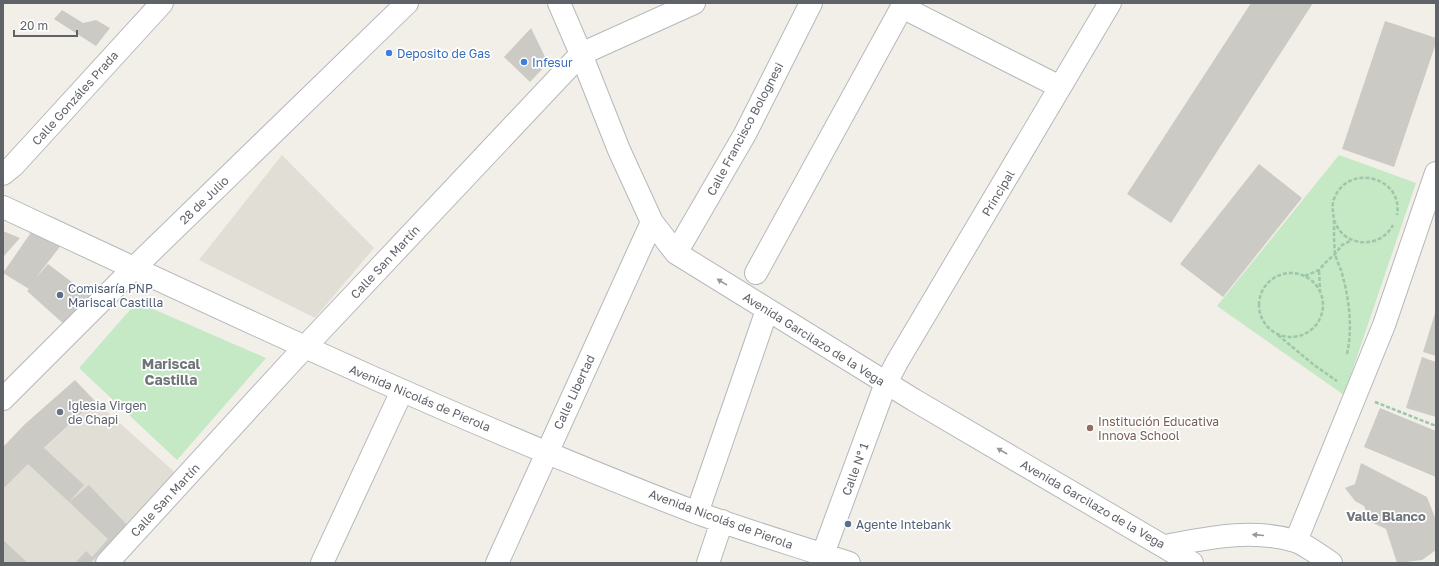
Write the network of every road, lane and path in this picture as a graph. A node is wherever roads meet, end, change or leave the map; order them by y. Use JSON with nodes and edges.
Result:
{"nodes":[{"id":1,"x":162,"y":3,"type":"edge"},
{"id":2,"x":407,"y":3,"type":"edge"},
{"id":3,"x":559,"y":3,"type":"edge"},
{"id":4,"x":694,"y":3,"type":"edge"},
{"id":5,"x":811,"y":3,"type":"edge"},
{"id":6,"x":1110,"y":3,"type":"edge"},
{"id":7,"x":581,"y":54,"type":"junction"},
{"id":8,"x":1060,"y":87,"type":"junction"},
{"id":9,"x":1436,"y":172,"type":"edge"},
{"id":10,"x":3,"y":174,"type":"edge"},
{"id":11,"x":3,"y":207,"type":"edge"},
{"id":12,"x":1334,"y":220,"type":"junction"},
{"id":13,"x":652,"y":222,"type":"junction"},
{"id":14,"x":1352,"y":240,"type":"junction"},
{"id":15,"x":676,"y":253,"type":"junction"},
{"id":16,"x":1335,"y":254,"type":"junction"},
{"id":17,"x":134,"y":268,"type":"junction"},
{"id":18,"x":1319,"y":270,"type":"junction"},
{"id":19,"x":756,"y":273,"type":"dead end"},
{"id":20,"x":1305,"y":276,"type":"junction"},
{"id":21,"x":1320,"y":290,"type":"junction"},
{"id":22,"x":767,"y":310,"type":"junction"},
{"id":23,"x":1278,"y":335,"type":"junction"},
{"id":24,"x":304,"y":348,"type":"junction"},
{"id":25,"x":1346,"y":358,"type":"dead end"},
{"id":26,"x":886,"y":383,"type":"junction"},
{"id":27,"x":1341,"y":384,"type":"dead end"},
{"id":28,"x":402,"y":390,"type":"junction"},
{"id":29,"x":3,"y":399,"type":"edge"},
{"id":30,"x":1373,"y":401,"type":"dead end"},
{"id":31,"x":1436,"y":426,"type":"edge"},
{"id":32,"x":546,"y":453,"type":"junction"},
{"id":33,"x":697,"y":513,"type":"junction"},
{"id":34,"x":722,"y":521,"type":"junction"},
{"id":35,"x":1296,"y":541,"type":"junction"},
{"id":36,"x":1165,"y":546,"type":"junction"},
{"id":37,"x":823,"y":554,"type":"junction"},
{"id":38,"x":107,"y":563,"type":"edge"},
{"id":39,"x":322,"y":563,"type":"edge"},
{"id":40,"x":497,"y":563,"type":"edge"},
{"id":41,"x":708,"y":563,"type":"edge"},
{"id":42,"x":846,"y":563,"type":"edge"},
{"id":43,"x":1192,"y":563,"type":"edge"},
{"id":44,"x":1331,"y":563,"type":"edge"}],
"edges":[{"from":1,"to":10,"type":"street","name":"Calle Gonzáles Prada"},
{"from":2,"to":17,"type":"street","name":"28 de Julio"},
{"from":3,"to":7,"type":"street","name":"Avenida Garcilazo de la Vega"},
{"from":4,"to":7,"type":"street","name":"Calle San Martín"},
{"from":5,"to":15,"type":"street","name":"Calle Francisco Bolognesi"},
{"from":6,"to":8,"type":"street","name":"Principal"},
{"from":7,"to":13,"type":"street","name":"Avenida Garcilazo de la Vega"},
{"from":7,"to":24,"type":"street","name":"Calle San Martín"},
{"from":8,"to":19,"type":"street"},
{"from":8,"to":26,"type":"street","name":"Principal"},
{"from":9,"to":35,"type":"street"},
{"from":11,"to":17,"type":"street","name":"Avenida Nicolás de Pierola"},
{"from":12,"to":14,"type":"path"},
{"from":12,"to":14,"type":"path"},
{"from":12,"to":16,"type":"path"},
{"from":13,"to":15,"type":"street","name":"Avenida Garcilazo de la Vega"},
{"from":13,"to":32,"type":"street","name":"Calle Libertad"},
{"from":14,"to":16,"type":"path"},
{"from":22,"to":15,"type":"street","name":"Avenida Garcilazo de la Vega","one_way":true},
{"from":16,"to":18,"type":"path"},
{"from":16,"to":25,"type":"path"},
{"from":17,"to":24,"type":"street","name":"Avenida Nicolás de Pierola"},
{"from":17,"to":29,"type":"street","name":"28 de Julio"},
{"from":18,"to":20,"type":"path"},
{"from":18,"to":21,"type":"path"},
{"from":20,"to":21,"type":"path"},
{"from":20,"to":23,"type":"path"},
{"from":21,"to":23,"type":"path"},
{"from":22,"to":26,"type":"street","name":"Avenida Garcilazo de la Vega"},
{"from":22,"to":33,"type":"street"},
{"from":23,"to":27,"type":"path"},
{"from":24,"to":28,"type":"street","name":"Avenida Nicolás de Pierola"},
{"from":24,"to":38,"type":"street","name":"Calle San Martín"},
{"from":36,"to":26,"type":"street","name":"Avenida Garcilazo de la Vega","one_way":true},
{"from":26,"to":37,"type":"street","name":"Calle N° 1"},
{"from":28,"to":32,"type":"street","name":"Avenida Nicolás de Pierola"},
{"from":28,"to":39,"type":"street"},
{"from":30,"to":31,"type":"path"},
{"from":32,"to":33,"type":"street","name":"Avenida Nicolás de Pierola"},
{"from":32,"to":40,"type":"street","name":"Calle Libertad"},
{"from":33,"to":34,"type":"street","name":"Avenida Nicolás de Pierola"},
{"from":34,"to":37,"type":"street","name":"Avenida Nicolás de Pierola"},
{"from":34,"to":41,"type":"street"},
{"from":35,"to":36,"type":"street","one_way":true},
{"from":35,"to":44,"type":"street"},
{"from":36,"to":43,"type":"street","name":"Avenida Garcilazo de la Vega"},
{"from":37,"to":42,"type":"street","name":"Avenida Nicolás de Pierola"}]}
